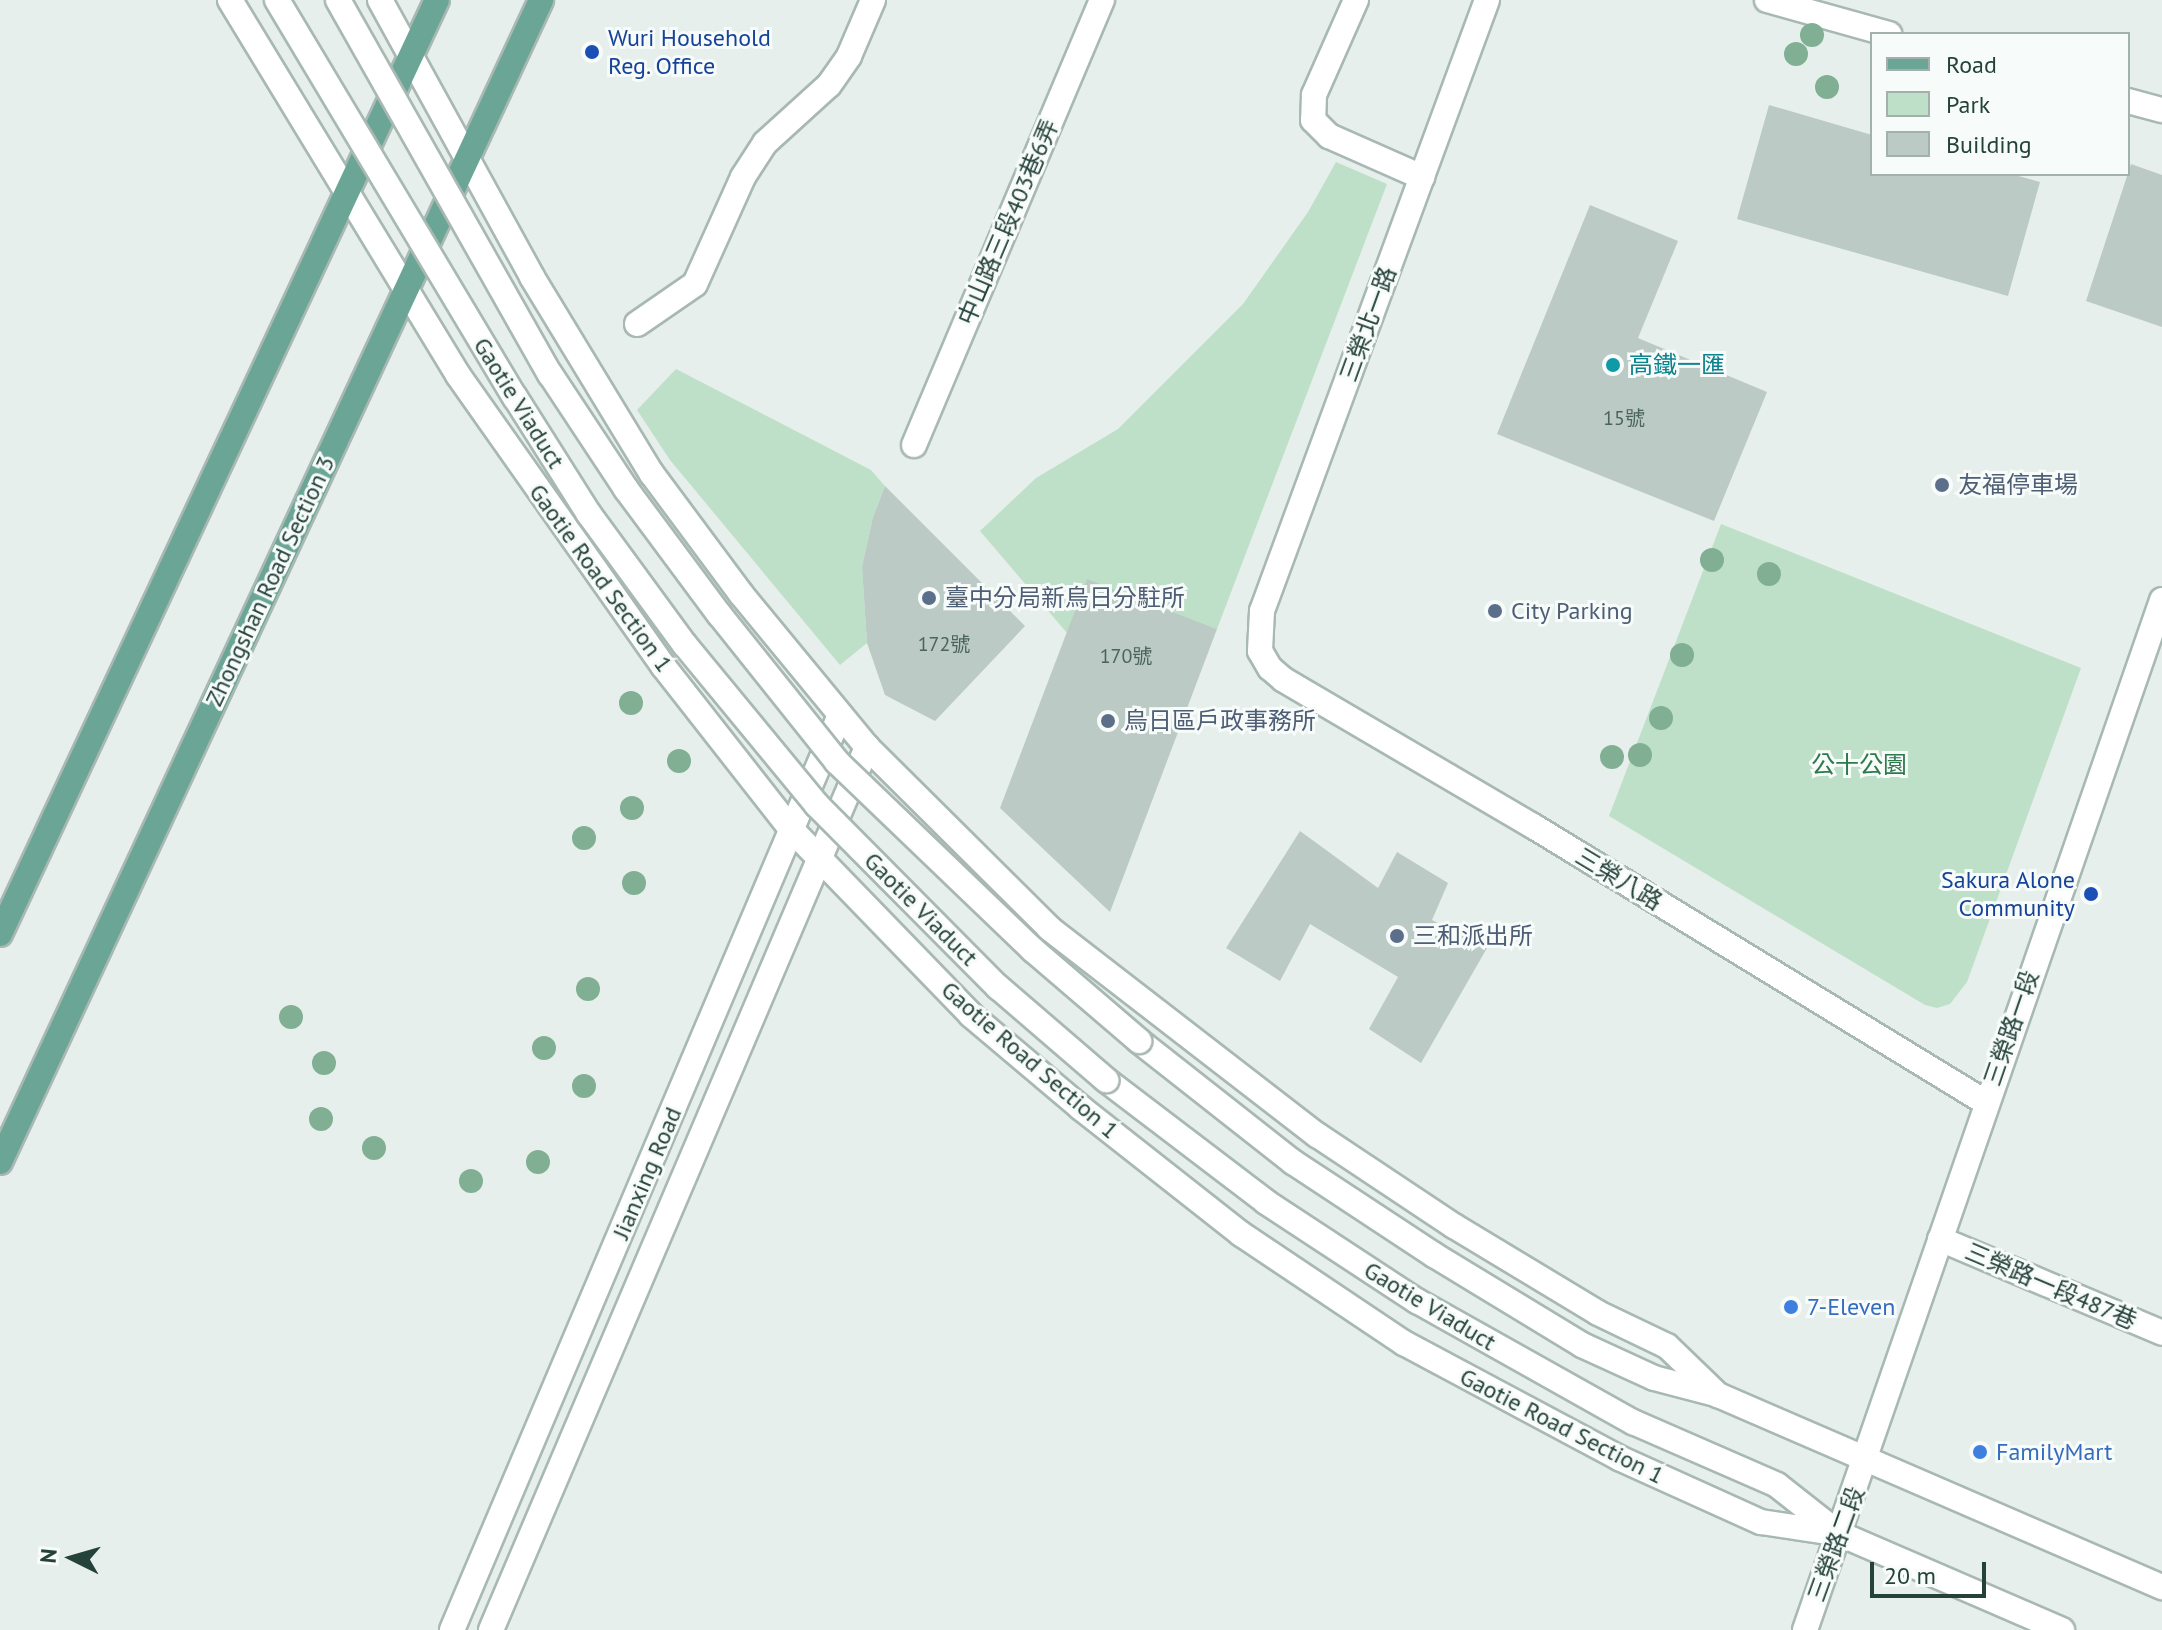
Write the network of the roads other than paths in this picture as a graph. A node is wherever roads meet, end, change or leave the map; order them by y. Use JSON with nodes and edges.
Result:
{"nodes":[{"id":1,"x":230,"y":0,"type":"edge"},
{"id":2,"x":277,"y":0,"type":"edge"},
{"id":3,"x":338,"y":0,"type":"edge"},
{"id":4,"x":380,"y":0,"type":"edge"},
{"id":5,"x":437,"y":0,"type":"edge"},
{"id":6,"x":541,"y":0,"type":"edge"},
{"id":7,"x":873,"y":0,"type":"edge"},
{"id":8,"x":1102,"y":0,"type":"edge"},
{"id":9,"x":1356,"y":0,"type":"edge"},
{"id":10,"x":1487,"y":0,"type":"edge"},
{"id":11,"x":1767,"y":0,"type":"edge"},
{"id":12,"x":1882,"y":32,"type":"edge"},
{"id":13,"x":410,"y":57,"type":"junction"},
{"id":14,"x":2130,"y":102,"type":"edge"},
{"id":15,"x":2162,"y":110,"type":"edge"},
{"id":16,"x":467,"y":160,"type":"junction"},
{"id":17,"x":1422,"y":177,"type":"junction"},
{"id":18,"x":346,"y":194,"type":"junction"},
{"id":19,"x":405,"y":290,"type":"junction"},
{"id":20,"x":637,"y":324,"type":"dead end"},
{"id":21,"x":914,"y":445,"type":"dead end"},
{"id":22,"x":2162,"y":600,"type":"edge"},
{"id":23,"x":1260,"y":651,"type":"joint"},
{"id":24,"x":840,"y":715,"type":"junction"},
{"id":25,"x":867,"y":747,"type":"junction"},
{"id":26,"x":791,"y":829,"type":"junction"},
{"id":27,"x":818,"y":859,"type":"junction"},
{"id":28,"x":0,"y":934,"type":"edge"},
{"id":29,"x":1985,"y":1102,"type":"junction"},
{"id":30,"x":0,"y":1162,"type":"edge"},
{"id":31,"x":1940,"y":1239,"type":"junction"},
{"id":32,"x":2162,"y":1333,"type":"edge"},
{"id":33,"x":1718,"y":1395,"type":"junction"},
{"id":34,"x":1866,"y":1459,"type":"junction"},
{"id":35,"x":1840,"y":1534,"type":"junction"},
{"id":36,"x":2162,"y":1587,"type":"edge"},
{"id":37,"x":452,"y":1630,"type":"edge"},
{"id":38,"x":491,"y":1630,"type":"edge"},
{"id":39,"x":1805,"y":1630,"type":"edge"},
{"id":40,"x":2062,"y":1630,"type":"edge"}],
"edges":[{"from":1,"to":18,"type":"street","name":"Gaotie Road Section 1"},
{"from":2,"to":35,"type":"street","name":"Gaotie Viaduct","bridge":true},
{"from":3,"to":33,"type":"street","name":"Gaotie Viaduct","bridge":true},
{"from":4,"to":13,"type":"street"},
{"from":5,"to":13,"type":"main road"},
{"from":6,"to":16,"type":"main road","name":"Zhongshan Road Section 3"},
{"from":7,"to":20,"type":"street"},
{"from":8,"to":21,"type":"street","name":"中山路三段403巷6弄"},
{"from":9,"to":17,"type":"street"},
{"from":10,"to":17,"type":"street","name":"三榮北一路"},
{"from":11,"to":12,"type":"street"},
{"from":13,"to":16,"type":"street"},
{"from":13,"to":18,"type":"main road"},
{"from":14,"to":15,"type":"street"},
{"from":16,"to":19,"type":"main road","name":"Zhongshan Road Section 3"},
{"from":16,"to":24,"type":"street"},
{"from":17,"to":23,"type":"street","name":"三榮北一路"},
{"from":18,"to":19,"type":"street","name":"Gaotie Road Section 1"},
{"from":18,"to":28,"type":"main road"},
{"from":19,"to":26,"type":"street","name":"Gaotie Road Section 1"},
{"from":19,"to":30,"type":"main road","name":"Zhongshan Road Section 3"},
{"from":22,"to":29,"type":"street","name":"三榮路一段"},
{"from":23,"to":29,"type":"street","name":"三榮八路"},
{"from":24,"to":25,"type":"street"},
{"from":24,"to":26,"type":"street","name":"Jianxing Road"},
{"from":25,"to":27,"type":"street","name":"Jianxing Road"},
{"from":25,"to":33,"type":"street"},
{"from":26,"to":27,"type":"street","name":"Gaotie Road Section 1"},
{"from":26,"to":37,"type":"street","name":"Jianxing Road"},
{"from":27,"to":35,"type":"street","name":"Gaotie Road Section 1"},
{"from":27,"to":38,"type":"street","name":"Jianxing Road"},
{"from":29,"to":31,"type":"street","name":"三榮路一段"},
{"from":31,"to":32,"type":"street","name":"三榮路一段487巷"},
{"from":31,"to":34,"type":"street","name":"三榮路一段"},
{"from":33,"to":34,"type":"street"},
{"from":34,"to":35,"type":"street","name":"三榮路二段"},
{"from":34,"to":36,"type":"street"},
{"from":35,"to":39,"type":"street","name":"三榮路二段"},
{"from":35,"to":40,"type":"street","name":"Gaotie Road Section 1"}]}
